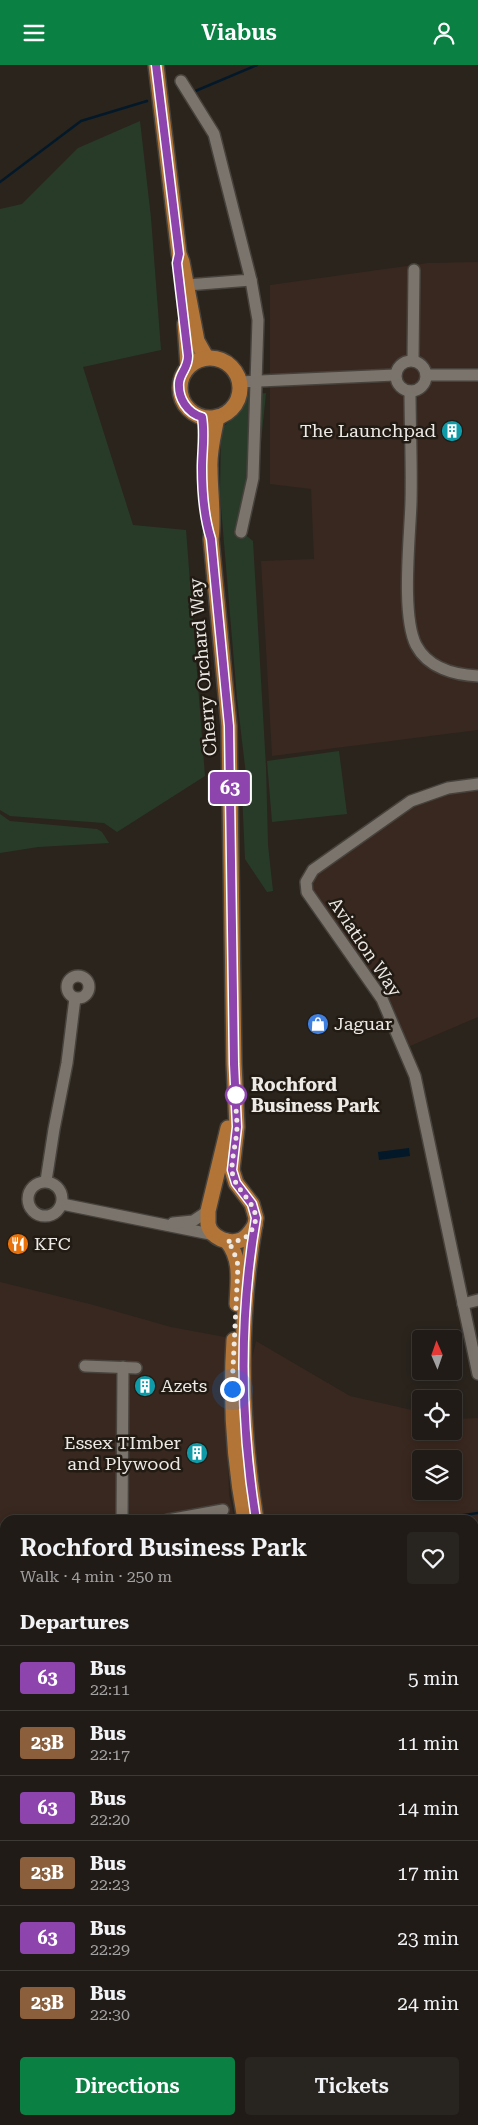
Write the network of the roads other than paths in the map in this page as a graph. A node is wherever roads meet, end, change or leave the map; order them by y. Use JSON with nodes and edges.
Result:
{"nodes":[{"id":1,"x":156,"y":65,"type":"edge"},
{"id":2,"x":181,"y":81,"type":"dead end"},
{"id":3,"x":179,"y":254,"type":"junction"},
{"id":4,"x":414,"y":270,"type":"dead end"},
{"id":5,"x":251,"y":280,"type":"junction"},
{"id":6,"x":187,"y":285,"type":"junction"},
{"id":7,"x":206,"y":357,"type":"junction"},
{"id":8,"x":413,"y":360,"type":"junction"},
{"id":9,"x":188,"y":366,"type":"junction"},
{"id":10,"x":395,"y":375,"type":"junction"},
{"id":11,"x":426,"y":375,"type":"junction"},
{"id":12,"x":478,"y":375,"type":"edge"},
{"id":13,"x":256,"y":381,"type":"junction"},
{"id":14,"x":239,"y":382,"type":"junction"},
{"id":15,"x":410,"y":391,"type":"junction"},
{"id":16,"x":202,"y":417,"type":"junction"},
{"id":17,"x":217,"y":417,"type":"junction"},
{"id":18,"x":241,"y":532,"type":"dead end"},
{"id":19,"x":211,"y":539,"type":"junction"},
{"id":20,"x":478,"y":676,"type":"edge"},
{"id":21,"x":478,"y":784,"type":"edge"},
{"id":22,"x":76,"y":998,"type":"dead end"},
{"id":23,"x":234,"y":1064,"type":"junction"},
{"id":24,"x":46,"y":1181,"type":"junction"},
{"id":25,"x":248,"y":1199,"type":"junction"},
{"id":26,"x":62,"y":1204,"type":"junction"},
{"id":27,"x":209,"y":1209,"type":"junction"},
{"id":28,"x":164,"y":1224,"type":"junction"},
{"id":29,"x":255,"y":1225,"type":"junction"},
{"id":30,"x":221,"y":1238,"type":"junction"},
{"id":31,"x":478,"y":1301,"type":"edge"},
{"id":32,"x":463,"y":1304,"type":"junction"},
{"id":33,"x":85,"y":1366,"type":"dead end"},
{"id":34,"x":123,"y":1367,"type":"junction"},
{"id":35,"x":136,"y":1368,"type":"dead end"},
{"id":36,"x":478,"y":1374,"type":"edge"},
{"id":37,"x":223,"y":1510,"type":"dead end"},
{"id":38,"x":122,"y":1515,"type":"edge"},
{"id":39,"x":196,"y":1515,"type":"edge"},
{"id":40,"x":244,"y":1515,"type":"edge"},
{"id":41,"x":255,"y":1515,"type":"edge"}],
"edges":[{"from":1,"to":3,"type":"main road"},
{"from":2,"to":5,"type":"street"},
{"from":3,"to":6,"type":"main road"},
{"from":3,"to":9,"type":"main road"},
{"from":4,"to":8,"type":"street"},
{"from":5,"to":6,"type":"street"},
{"from":5,"to":13,"type":"street"},
{"from":6,"to":7,"type":"main road"},
{"from":7,"to":9,"type":"main road"},
{"from":7,"to":14,"type":"main road"},
{"from":8,"to":10,"type":"street"},
{"from":8,"to":11,"type":"street"},
{"from":9,"to":16,"type":"main road"},
{"from":10,"to":13,"type":"street"},
{"from":10,"to":15,"type":"street"},
{"from":11,"to":12,"type":"street"},
{"from":11,"to":15,"type":"street"},
{"from":13,"to":14,"type":"street"},
{"from":13,"to":18,"type":"street"},
{"from":14,"to":17,"type":"main road"},
{"from":15,"to":20,"type":"street"},
{"from":16,"to":17,"type":"main road"},
{"from":16,"to":19,"type":"main road"},
{"from":17,"to":19,"type":"main road","name":"Cherry Orchard Way"},
{"from":19,"to":23,"type":"main road","name":"Cherry Orchard Way"},
{"from":21,"to":32,"type":"street","name":"Aviation Way"},
{"from":22,"to":24,"type":"street"},
{"from":23,"to":25,"type":"main road","name":"Cherry Orchard Way"},
{"from":23,"to":27,"type":"main road","name":"Cherry Orchard Way"},
{"from":24,"to":26,"type":"street"},
{"from":24,"to":26,"type":"street"},
{"from":25,"to":27,"type":"main road"},
{"from":25,"to":29,"type":"main road","name":"Cherry Orchard Way"},
{"from":26,"to":28,"type":"street"},
{"from":27,"to":28,"type":"street"},
{"from":27,"to":30,"type":"main road","name":"Cherry Orchard Way"},
{"from":28,"to":30,"type":"street"},
{"from":29,"to":30,"type":"main road"},
{"from":29,"to":41,"type":"main road","name":"Cherry Orchard Way"},
{"from":30,"to":40,"type":"main road","name":"Cherry Orchard Way"},
{"from":31,"to":32,"type":"street"},
{"from":32,"to":36,"type":"street","name":"Aviation Way"},
{"from":33,"to":34,"type":"street"},
{"from":34,"to":35,"type":"street"},
{"from":34,"to":38,"type":"street"},
{"from":37,"to":39,"type":"street"}]}
